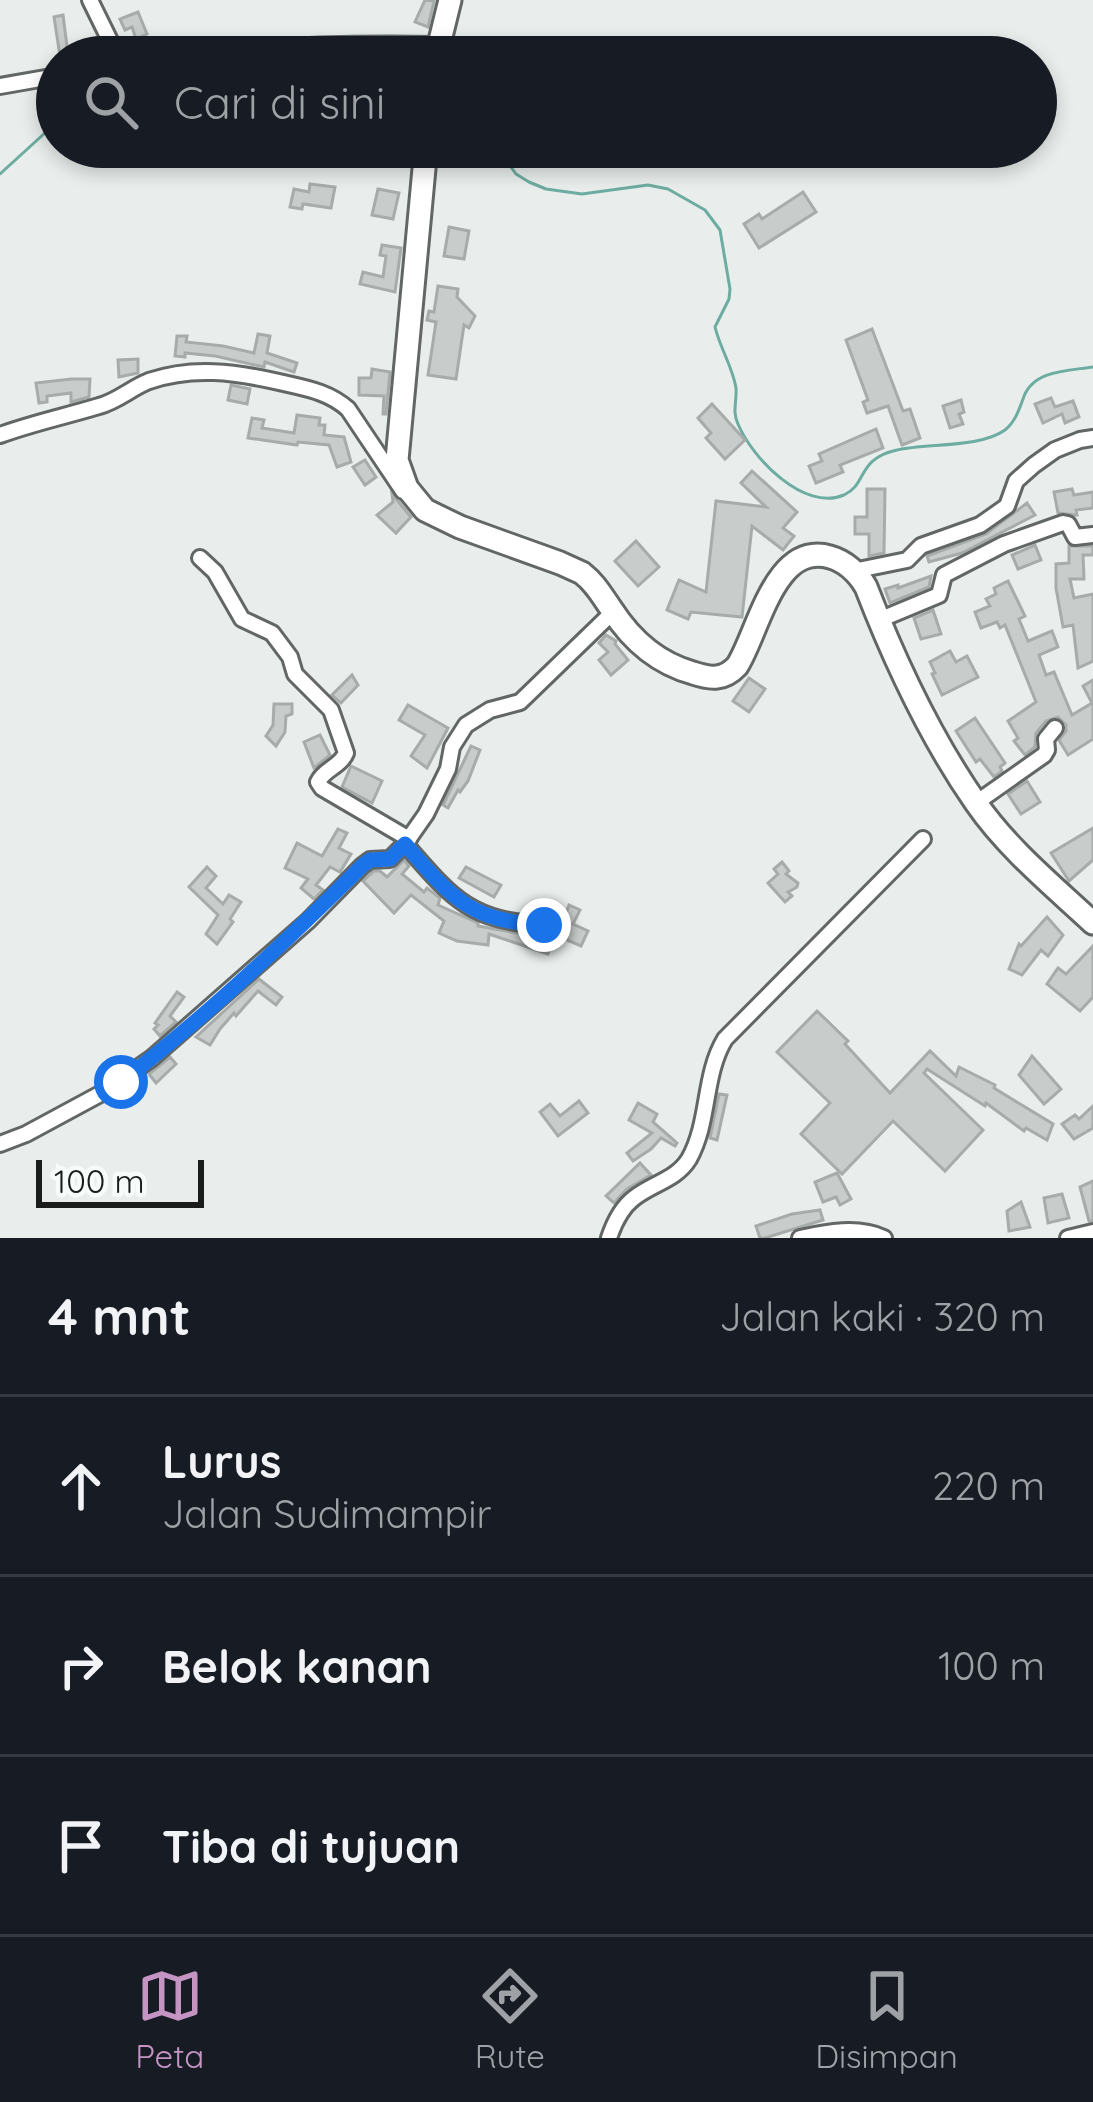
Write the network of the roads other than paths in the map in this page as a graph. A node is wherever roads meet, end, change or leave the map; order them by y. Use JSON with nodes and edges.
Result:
{"nodes":[{"id":1,"x":90,"y":0,"type":"edge"},
{"id":2,"x":450,"y":0,"type":"edge"},
{"id":3,"x":108,"y":36,"type":"edge"},
{"id":4,"x":441,"y":36,"type":"edge"},
{"id":5,"x":36,"y":80,"type":"edge"},
{"id":6,"x":0,"y":86,"type":"edge"},
{"id":7,"x":424,"y":168,"type":"edge"},
{"id":8,"x":0,"y":435,"type":"edge"},
{"id":9,"x":1093,"y":438,"type":"edge"},
{"id":10,"x":425,"y":510,"type":"junction"},
{"id":11,"x":1093,"y":535,"type":"edge"},
{"id":12,"x":200,"y":558,"type":"dead end"},
{"id":13,"x":854,"y":571,"type":"junction"},
{"id":14,"x":613,"y":612,"type":"junction"},
{"id":15,"x":879,"y":620,"type":"junction"},
{"id":16,"x":1054,"y":728,"type":"dead end"},
{"id":17,"x":976,"y":803,"type":"junction"},
{"id":18,"x":923,"y":839,"type":"dead end"},
{"id":19,"x":407,"y":842,"type":"junction"},
{"id":20,"x":1093,"y":922,"type":"edge"},
{"id":21,"x":544,"y":925,"type":"dead end"},
{"id":22,"x":0,"y":1144,"type":"edge"},
{"id":23,"x":1093,"y":1232,"type":"edge"},
{"id":24,"x":609,"y":1238,"type":"edge"},
{"id":25,"x":800,"y":1238,"type":"edge"},
{"id":26,"x":884,"y":1238,"type":"edge"},
{"id":27,"x":1068,"y":1238,"type":"edge"}],
"edges":[{"from":1,"to":3,"type":"street"},
{"from":2,"to":4,"type":"highway"},
{"from":5,"to":6,"type":"street"},
{"from":7,"to":10,"type":"highway"},
{"from":8,"to":10,"type":"street"},
{"from":9,"to":13,"type":"street"},
{"from":10,"to":14,"type":"highway"},
{"from":11,"to":15,"type":"street"},
{"from":12,"to":19,"type":"street"},
{"from":13,"to":14,"type":"highway"},
{"from":13,"to":15,"type":"highway"},
{"from":14,"to":19,"type":"street"},
{"from":15,"to":17,"type":"highway"},
{"from":16,"to":17,"type":"street"},
{"from":17,"to":20,"type":"highway"},
{"from":18,"to":24,"type":"street"},
{"from":19,"to":21,"type":"street"},
{"from":19,"to":22,"type":"street"},
{"from":23,"to":27,"type":"street"},
{"from":25,"to":26,"type":"street"}]}
